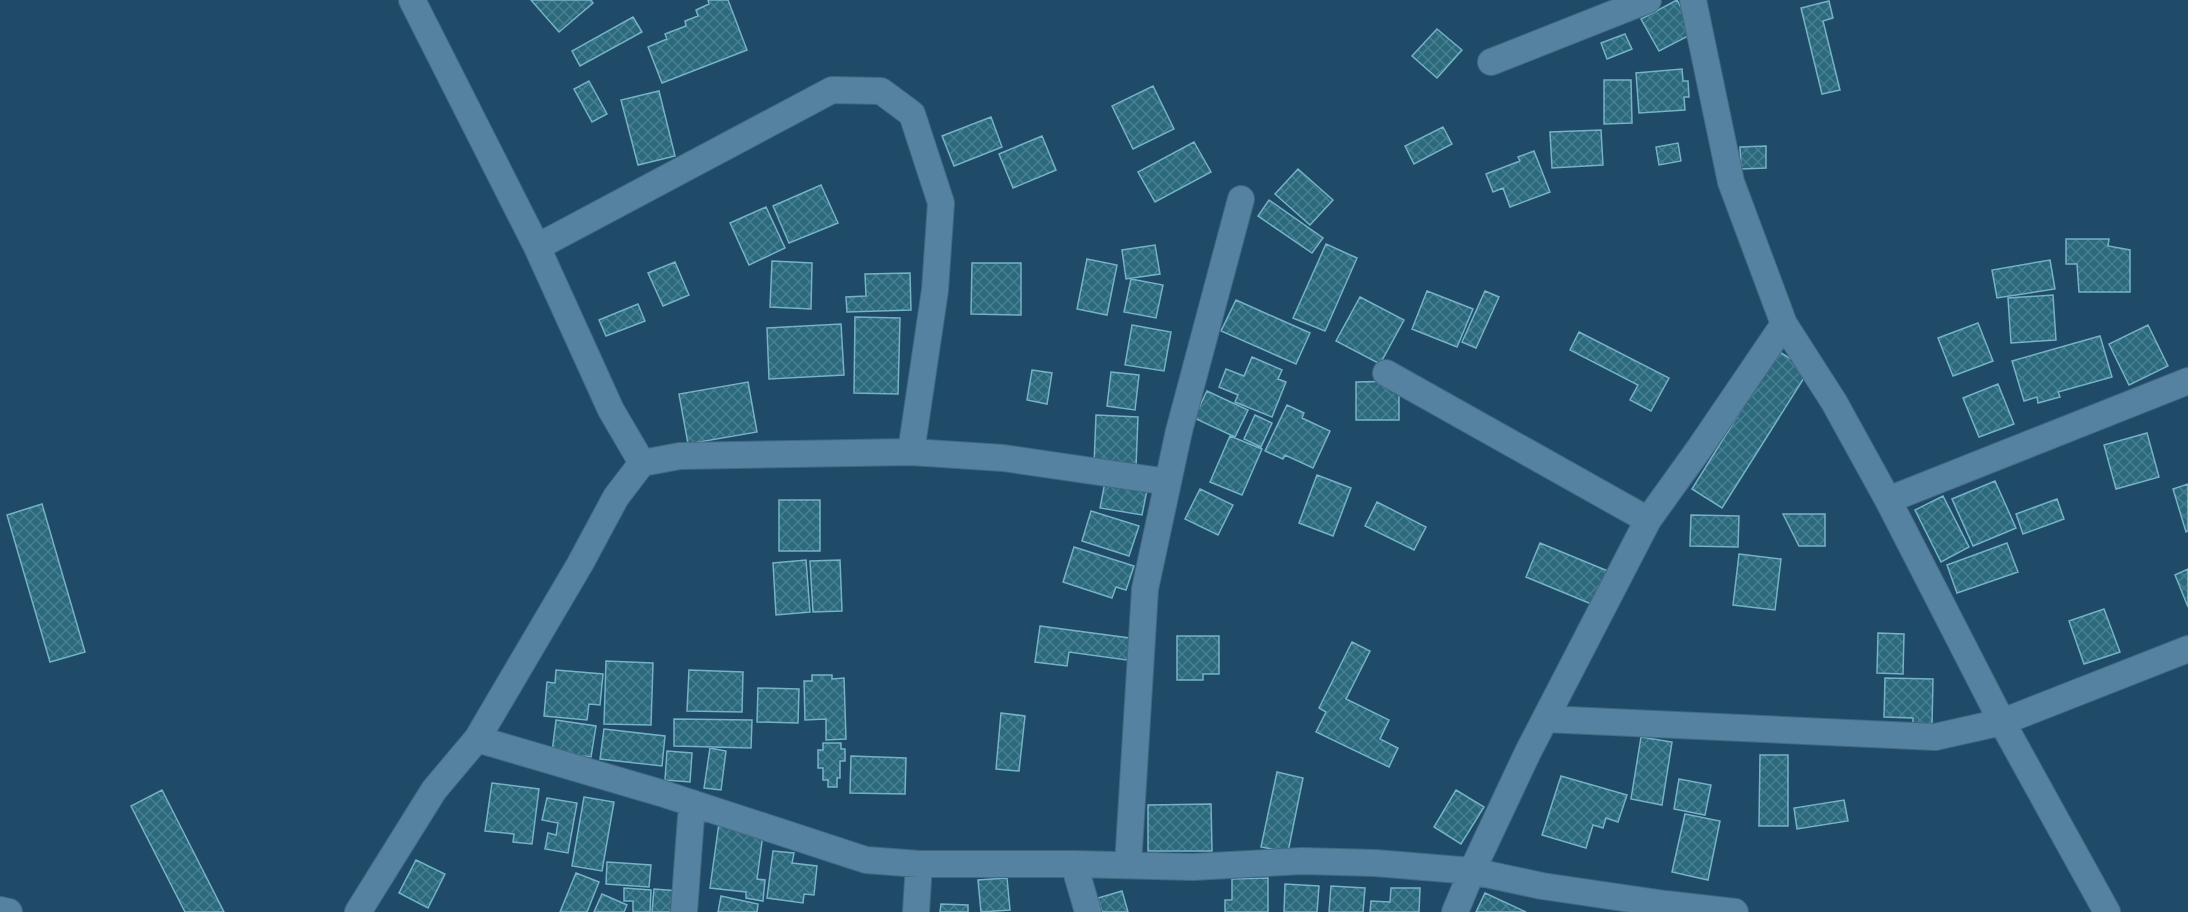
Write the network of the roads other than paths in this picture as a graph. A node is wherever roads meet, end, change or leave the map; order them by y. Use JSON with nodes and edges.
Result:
{"nodes":[{"id":1,"x":412,"y":0,"type":"edge"},
{"id":2,"x":1648,"y":0,"type":"edge"},
{"id":3,"x":1693,"y":0,"type":"edge"},
{"id":4,"x":1491,"y":62,"type":"dead end"},
{"id":5,"x":1241,"y":199,"type":"dead end"},
{"id":6,"x":537,"y":247,"type":"junction"},
{"id":7,"x":1784,"y":324,"type":"junction"},
{"id":8,"x":1386,"y":373,"type":"dead end"},
{"id":9,"x":2188,"y":381,"type":"edge"},
{"id":10,"x":911,"y":452,"type":"junction"},
{"id":11,"x":642,"y":463,"type":"junction"},
{"id":12,"x":1168,"y":482,"type":"junction"},
{"id":13,"x":1888,"y":500,"type":"junction"},
{"id":14,"x":1648,"y":520,"type":"junction"},
{"id":15,"x":2188,"y":649,"type":"edge"},
{"id":16,"x":1545,"y":719,"type":"junction"},
{"id":17,"x":2002,"y":722,"type":"junction"},
{"id":18,"x":477,"y":739,"type":"junction"},
{"id":19,"x":692,"y":803,"type":"junction"},
{"id":20,"x":920,"y":864,"type":"junction"},
{"id":21,"x":1074,"y":864,"type":"junction"},
{"id":22,"x":1128,"y":865,"type":"junction"},
{"id":23,"x":1472,"y":871,"type":"junction"},
{"id":24,"x":0,"y":910,"type":"edge"},
{"id":25,"x":9,"y":912,"type":"edge"},
{"id":26,"x":358,"y":912,"type":"edge"},
{"id":27,"x":684,"y":912,"type":"edge"},
{"id":28,"x":916,"y":912,"type":"edge"},
{"id":29,"x":1088,"y":912,"type":"edge"},
{"id":30,"x":1455,"y":912,"type":"edge"},
{"id":31,"x":1735,"y":912,"type":"edge"},
{"id":32,"x":2107,"y":912,"type":"edge"}],
"edges":[{"from":1,"to":6,"type":"street"},
{"from":2,"to":4,"type":"street"},
{"from":3,"to":7,"type":"street"},
{"from":5,"to":12,"type":"street"},
{"from":6,"to":10,"type":"street"},
{"from":6,"to":11,"type":"street"},
{"from":7,"to":13,"type":"street"},
{"from":7,"to":14,"type":"street"},
{"from":8,"to":14,"type":"street"},
{"from":9,"to":13,"type":"street"},
{"from":10,"to":11,"type":"street"},
{"from":10,"to":12,"type":"street"},
{"from":11,"to":18,"type":"street"},
{"from":12,"to":22,"type":"street"},
{"from":13,"to":17,"type":"street"},
{"from":14,"to":16,"type":"street"},
{"from":15,"to":17,"type":"street"},
{"from":16,"to":17,"type":"street"},
{"from":16,"to":23,"type":"street"},
{"from":17,"to":32,"type":"street"},
{"from":18,"to":19,"type":"street"},
{"from":18,"to":26,"type":"street"},
{"from":19,"to":20,"type":"street"},
{"from":19,"to":27,"type":"street"},
{"from":20,"to":21,"type":"street"},
{"from":20,"to":28,"type":"street"},
{"from":21,"to":22,"type":"street"},
{"from":21,"to":29,"type":"street"},
{"from":22,"to":23,"type":"street"},
{"from":23,"to":30,"type":"street"},
{"from":23,"to":31,"type":"street"},
{"from":24,"to":25,"type":"street"}]}
